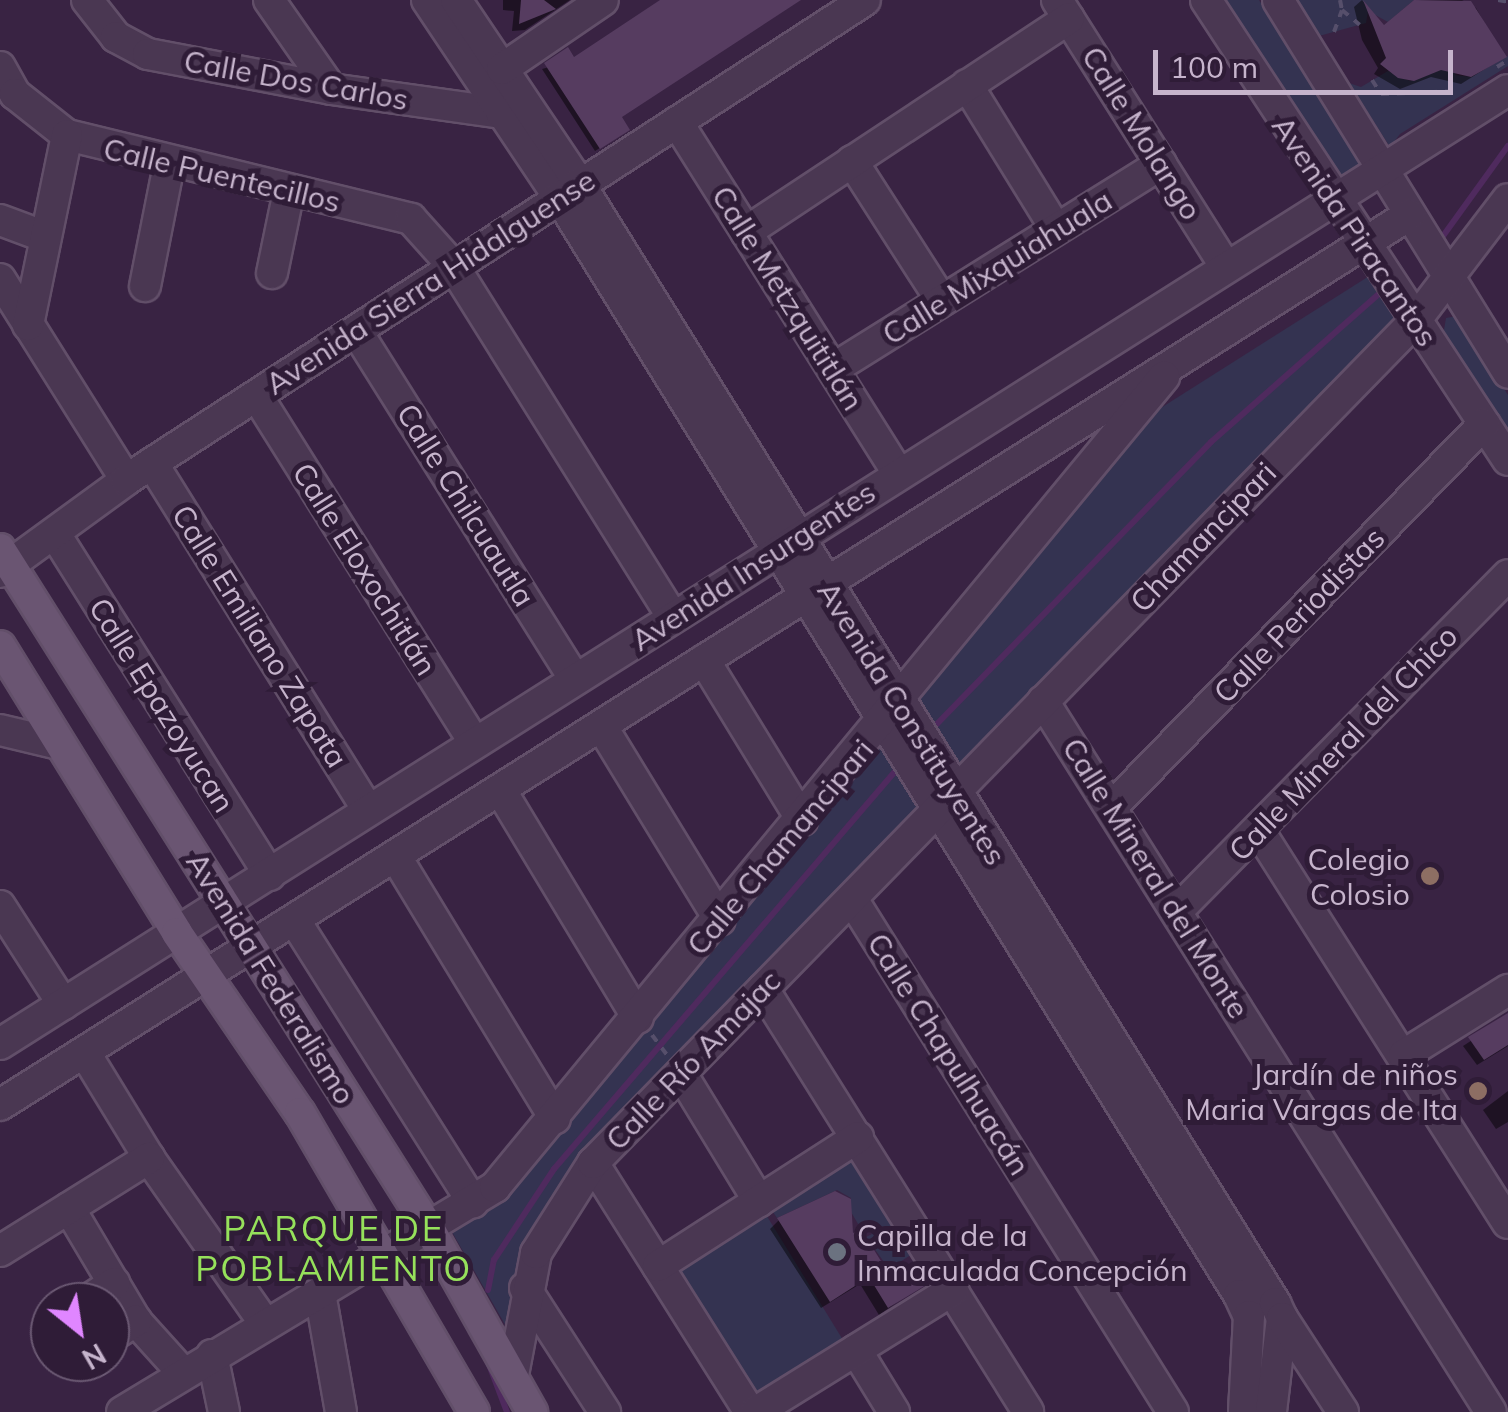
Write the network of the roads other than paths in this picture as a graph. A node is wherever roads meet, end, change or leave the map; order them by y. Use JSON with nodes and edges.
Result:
{"nodes":[{"id":1,"x":87,"y":0,"type":"edge"},
{"id":2,"x":269,"y":0,"type":"edge"},
{"id":3,"x":427,"y":0,"type":"edge"},
{"id":4,"x":456,"y":0,"type":"edge"},
{"id":5,"x":603,"y":0,"type":"edge"},
{"id":6,"x":866,"y":0,"type":"edge"},
{"id":7,"x":1206,"y":0,"type":"edge"},
{"id":8,"x":1278,"y":0,"type":"edge"},
{"id":9,"x":1063,"y":9,"type":"edge"},
{"id":10,"x":0,"y":67,"type":"edge"},
{"id":11,"x":502,"y":69,"type":"junction"},
{"id":12,"x":1500,"y":80,"type":"edge"},
{"id":13,"x":967,"y":85,"type":"junction"},
{"id":14,"x":331,"y":89,"type":"junction"},
{"id":15,"x":513,"y":108,"type":"junction"},
{"id":16,"x":678,"y":122,"type":"junction"},
{"id":17,"x":66,"y":135,"type":"junction"},
{"id":18,"x":852,"y":161,"type":"junction"},
{"id":19,"x":1161,"y":164,"type":"junction"},
{"id":20,"x":169,"y":165,"type":"junction"},
{"id":21,"x":1380,"y":170,"type":"junction"},
{"id":22,"x":569,"y":190,"type":"junction"},
{"id":23,"x":290,"y":192,"type":"junction"},
{"id":24,"x":1508,"y":199,"type":"edge"},
{"id":25,"x":1332,"y":200,"type":"junction"},
{"id":26,"x":1409,"y":214,"type":"junction"},
{"id":27,"x":0,"y":220,"type":"edge"},
{"id":28,"x":1056,"y":229,"type":"junction"},
{"id":29,"x":746,"y":232,"type":"junction"},
{"id":30,"x":44,"y":236,"type":"junction"},
{"id":31,"x":1361,"y":244,"type":"junction"},
{"id":32,"x":454,"y":266,"type":"junction"},
{"id":33,"x":1226,"y":266,"type":"junction"},
{"id":34,"x":272,"y":273,"type":"dead end"},
{"id":35,"x":0,"y":279,"type":"edge"},
{"id":36,"x":1451,"y":282,"type":"junction"},
{"id":37,"x":145,"y":286,"type":"dead end"},
{"id":38,"x":942,"y":301,"type":"junction"},
{"id":39,"x":1415,"y":321,"type":"junction"},
{"id":40,"x":28,"y":325,"type":"junction"},
{"id":41,"x":357,"y":332,"type":"junction"},
{"id":42,"x":1180,"y":356,"type":"junction"},
{"id":43,"x":833,"y":369,"type":"junction"},
{"id":44,"x":1508,"y":373,"type":"edge"},
{"id":45,"x":257,"y":396,"type":"junction"},
{"id":46,"x":1484,"y":424,"type":"junction"},
{"id":47,"x":1508,"y":460,"type":"edge"},
{"id":48,"x":152,"y":463,"type":"junction"},
{"id":49,"x":898,"y":473,"type":"junction"},
{"id":50,"x":126,"y":480,"type":"junction"},
{"id":51,"x":55,"y":534,"type":"junction"},
{"id":52,"x":785,"y":545,"type":"junction"},
{"id":53,"x":3,"y":562,"type":"edge"},
{"id":54,"x":1508,"y":575,"type":"edge"},
{"id":55,"x":812,"y":589,"type":"junction"},
{"id":56,"x":674,"y":617,"type":"junction"},
{"id":57,"x":0,"y":646,"type":"edge"},
{"id":58,"x":704,"y":660,"type":"junction"},
{"id":59,"x":576,"y":679,"type":"junction"},
{"id":60,"x":1043,"y":701,"type":"junction"},
{"id":61,"x":891,"y":713,"type":"junction"},
{"id":62,"x":602,"y":726,"type":"junction"},
{"id":63,"x":0,"y":730,"type":"edge"},
{"id":64,"x":474,"y":742,"type":"junction"},
{"id":65,"x":59,"y":744,"type":"junction"},
{"id":66,"x":501,"y":791,"type":"junction"},
{"id":67,"x":946,"y":801,"type":"junction"},
{"id":68,"x":1113,"y":806,"type":"junction"},
{"id":69,"x":367,"y":809,"type":"junction"},
{"id":70,"x":802,"y":820,"type":"junction"},
{"id":71,"x":1259,"y":831,"type":"junction"},
{"id":72,"x":396,"y":858,"type":"junction"},
{"id":73,"x":270,"y":875,"type":"junction"},
{"id":74,"x":852,"y":899,"type":"junction"},
{"id":75,"x":224,"y":904,"type":"junction"},
{"id":76,"x":0,"y":906,"type":"edge"},
{"id":77,"x":1178,"y":910,"type":"junction"},
{"id":78,"x":720,"y":920,"type":"junction"},
{"id":79,"x":294,"y":921,"type":"junction"},
{"id":80,"x":178,"y":933,"type":"junction"},
{"id":81,"x":252,"y":948,"type":"junction"},
{"id":82,"x":208,"y":976,"type":"junction"},
{"id":83,"x":763,"y":988,"type":"junction"},
{"id":84,"x":1508,"y":990,"type":"edge"},
{"id":85,"x":63,"y":1004,"type":"junction"},
{"id":86,"x":642,"y":1022,"type":"junction"},
{"id":87,"x":0,"y":1044,"type":"edge"},
{"id":88,"x":85,"y":1053,"type":"junction"},
{"id":89,"x":1404,"y":1055,"type":"junction"},
{"id":90,"x":678,"y":1070,"type":"junction"},
{"id":91,"x":1119,"y":1077,"type":"junction"},
{"id":92,"x":0,"y":1105,"type":"edge"},
{"id":93,"x":555,"y":1118,"type":"junction"},
{"id":94,"x":858,"y":1137,"type":"junction"},
{"id":95,"x":149,"y":1158,"type":"junction"},
{"id":96,"x":593,"y":1163,"type":"junction"},
{"id":97,"x":759,"y":1201,"type":"junction"},
{"id":98,"x":473,"y":1203,"type":"junction"},
{"id":99,"x":69,"y":1208,"type":"junction"},
{"id":100,"x":1508,"y":1223,"type":"edge"},
{"id":101,"x":430,"y":1230,"type":"junction"},
{"id":102,"x":0,"y":1250,"type":"edge"},
{"id":103,"x":385,"y":1256,"type":"junction"},
{"id":104,"x":658,"y":1266,"type":"junction"},
{"id":105,"x":113,"y":1282,"type":"edge"},
{"id":106,"x":525,"y":1288,"type":"junction"},
{"id":107,"x":953,"y":1290,"type":"junction"},
{"id":108,"x":320,"y":1293,"type":"junction"},
{"id":109,"x":1282,"y":1318,"type":"junction"},
{"id":110,"x":264,"y":1322,"type":"junction"},
{"id":111,"x":130,"y":1334,"type":"edge"},
{"id":112,"x":856,"y":1350,"type":"junction"},
{"id":113,"x":212,"y":1355,"type":"junction"},
{"id":114,"x":183,"y":1373,"type":"junction"},
{"id":115,"x":514,"y":1375,"type":"junction"},
{"id":116,"x":122,"y":1412,"type":"edge"},
{"id":117,"x":224,"y":1412,"type":"edge"},
{"id":118,"x":341,"y":1412,"type":"edge"},
{"id":119,"x":474,"y":1412,"type":"edge"},
{"id":120,"x":532,"y":1412,"type":"edge"},
{"id":121,"x":605,"y":1412,"type":"edge"},
{"id":122,"x":753,"y":1412,"type":"edge"},
{"id":123,"x":894,"y":1412,"type":"edge"},
{"id":124,"x":1028,"y":1412,"type":"edge"},
{"id":125,"x":1173,"y":1412,"type":"edge"},
{"id":126,"x":1244,"y":1412,"type":"edge"},
{"id":127,"x":1270,"y":1412,"type":"edge"},
{"id":128,"x":1343,"y":1412,"type":"edge"},
{"id":129,"x":1491,"y":1412,"type":"edge"}],
"edges":[{"from":1,"to":14,"type":"street","name":"Calle Dos Carlos"},
{"from":2,"to":14,"type":"street"},
{"from":3,"to":15,"type":"street","name":"Avenida Constituyentes"},
{"from":4,"to":11,"type":"street","name":"Avenida Constituyentes"},
{"from":5,"to":11,"type":"street"},
{"from":6,"to":16,"type":"street","name":"Avenida Sierra Hidalguense"},
{"from":7,"to":25,"type":"street","name":"Avenida Piracantos"},
{"from":8,"to":21,"type":"street","name":"Avenida Piracantos"},
{"from":9,"to":13,"type":"street"},
{"from":9,"to":19,"type":"street","name":"Calle Molango"},
{"from":10,"to":17,"type":"street","name":"Calle Puentecillos"},
{"from":11,"to":15,"type":"street","name":"Avenida Constituyentes"},
{"from":12,"to":21,"type":"street","name":"Avenida Insurgentes"},
{"from":13,"to":18,"type":"street"},
{"from":13,"to":28,"type":"street"},
{"from":14,"to":15,"type":"street","name":"Calle Dos Carlos"},
{"from":15,"to":22,"type":"street","name":"Avenida Constituyentes"},
{"from":16,"to":22,"type":"street","name":"Avenida Sierra Hidalguense"},
{"from":16,"to":29,"type":"street","name":"Calle Metzquititlán"},
{"from":17,"to":20,"type":"street","name":"Calle Puentecillos"},
{"from":17,"to":30,"type":"street"},
{"from":18,"to":29,"type":"street"},
{"from":18,"to":38,"type":"street"},
{"from":19,"to":28,"type":"street","name":"Calle Mixquiahuala"},
{"from":19,"to":33,"type":"street","name":"Calle Molango"},
{"from":20,"to":23,"type":"street","name":"Calle Puentecillos"},
{"from":20,"to":37,"type":"street"},
{"from":21,"to":25,"type":"street","name":"Avenida Insurgentes"},
{"from":21,"to":26,"type":"street","name":"Avenida Piracantos"},
{"from":22,"to":32,"type":"street","name":"Avenida Sierra Hidalguense"},
{"from":22,"to":52,"type":"street","name":"Avenida Constituyentes"},
{"from":23,"to":32,"type":"street","name":"Calle Puentecillos"},
{"from":23,"to":34,"type":"street"},
{"from":24,"to":36,"type":"street"},
{"from":25,"to":31,"type":"street","name":"Avenida Piracantos"},
{"from":25,"to":33,"type":"street","name":"Avenida Insurgentes"},
{"from":26,"to":31,"type":"street","name":"Avenida Insurgentes"},
{"from":26,"to":36,"type":"street","name":"Avenida Piracantos"},
{"from":27,"to":30,"type":"street"},
{"from":28,"to":38,"type":"street","name":"Calle Mixquiahuala"},
{"from":29,"to":43,"type":"street","name":"Calle Metzquititlán"},
{"from":30,"to":40,"type":"street"},
{"from":31,"to":39,"type":"street","name":"Avenida Piracantos"},
{"from":31,"to":42,"type":"street","name":"Avenida Insurgentes"},
{"from":32,"to":41,"type":"street","name":"Avenida Sierra Hidalguense"},
{"from":32,"to":56,"type":"street"},
{"from":33,"to":49,"type":"street","name":"Avenida Insurgentes"},
{"from":35,"to":40,"type":"street"},
{"from":36,"to":39,"type":"street","name":"Chamancipari"},
{"from":36,"to":44,"type":"street","name":"Avenida Piracantos"},
{"from":38,"to":43,"type":"street","name":"Calle Mixquiahuala"},
{"from":39,"to":46,"type":"street","name":"Avenida Piracantos"},
{"from":39,"to":60,"type":"street","name":"Chamancipari"},
{"from":40,"to":50,"type":"street"},
{"from":41,"to":45,"type":"street","name":"Avenida Sierra Hidalguense"},
{"from":41,"to":59,"type":"street","name":"Calle Chilcuautla"},
{"from":42,"to":55,"type":"street","name":"Avenida Insurgentes"},
{"from":42,"to":61,"type":"street","name":"Calle Chamancipari"},
{"from":43,"to":49,"type":"street","name":"Calle Metzquititlán"},
{"from":45,"to":48,"type":"street","name":"Avenida Sierra Hidalguense"},
{"from":45,"to":64,"type":"street","name":"Calle Eloxochitlán"},
{"from":46,"to":47,"type":"street","name":"Avenida Piracantos"},
{"from":46,"to":68,"type":"street","name":"Calle Periodistas"},
{"from":48,"to":50,"type":"street","name":"Avenida Sierra Hidalguense"},
{"from":48,"to":69,"type":"street","name":"Calle Emiliano Zapata"},
{"from":49,"to":52,"type":"street","name":"Avenida Insurgentes"},
{"from":50,"to":51,"type":"street","name":"Avenida Sierra Hidalguense"},
{"from":51,"to":53,"type":"street","name":"Avenida Sierra Hidalguense"},
{"from":51,"to":73,"type":"street","name":"Calle Epazoyucan"},
{"from":52,"to":55,"type":"street","name":"Avenida Constituyentes"},
{"from":52,"to":56,"type":"street","name":"Avenida Insurgentes"},
{"from":53,"to":75,"type":"main road","name":"Avenida Federalismo"},
{"from":54,"to":71,"type":"street","name":"Calle Mineral del Chico"},
{"from":55,"to":58,"type":"street","name":"Avenida Insurgentes"},
{"from":55,"to":61,"type":"street","name":"Avenida Constituyentes"},
{"from":56,"to":59,"type":"street","name":"Avenida Insurgentes"},
{"from":57,"to":65,"type":"main road","name":"Avenida Federalismo"},
{"from":58,"to":62,"type":"street","name":"Avenida Insurgentes"},
{"from":58,"to":70,"type":"street"},
{"from":59,"to":64,"type":"street","name":"Avenida Insurgentes"},
{"from":60,"to":67,"type":"street","name":"Chamancipari"},
{"from":60,"to":68,"type":"street","name":"Calle Mineral del Monte"},
{"from":61,"to":67,"type":"street","name":"Avenida Constituyentes"},
{"from":61,"to":70,"type":"street","name":"Calle Chamancipari"},
{"from":62,"to":66,"type":"street","name":"Avenida Insurgentes"},
{"from":62,"to":78,"type":"street"},
{"from":63,"to":65,"type":"street"},
{"from":64,"to":69,"type":"street","name":"Avenida Insurgentes"},
{"from":65,"to":80,"type":"main road","name":"Avenida Federalismo"},
{"from":66,"to":72,"type":"street","name":"Avenida Insurgentes"},
{"from":66,"to":86,"type":"street"},
{"from":67,"to":74,"type":"street","name":"Calle Río Amajac"},
{"from":67,"to":91,"type":"street","name":"Avenida Constituyentes"},
{"from":68,"to":77,"type":"street","name":"Calle Mineral del Monte"},
{"from":69,"to":73,"type":"street","name":"Avenida Insurgentes"},
{"from":70,"to":78,"type":"street","name":"Calle Chamancipari"},
{"from":71,"to":77,"type":"street","name":"Calle Mineral del Chico"},
{"from":71,"to":89,"type":"street"},
{"from":72,"to":79,"type":"street","name":"Avenida Insurgentes"},
{"from":72,"to":93,"type":"street"},
{"from":73,"to":75,"type":"street","name":"Avenida Insurgentes"},
{"from":74,"to":83,"type":"street","name":"Calle Río Amajac"},
{"from":74,"to":125,"type":"street","name":"Calle Chapulhuacán"},
{"from":75,"to":80,"type":"street","name":"Avenida Insurgentes"},
{"from":75,"to":81,"type":"main road","name":"Avenida Federalismo"},
{"from":76,"to":85,"type":"street"},
{"from":77,"to":129,"type":"street","name":"Calle Mineral del Monte"},
{"from":78,"to":86,"type":"street","name":"Calle Chamancipari"},
{"from":79,"to":81,"type":"street","name":"Avenida Insurgentes"},
{"from":79,"to":98,"type":"street"},
{"from":80,"to":82,"type":"main road","name":"Avenida Federalismo"},
{"from":80,"to":85,"type":"street","name":"Avenida Insurgentes"},
{"from":81,"to":82,"type":"street","name":"Avenida Insurgentes"},
{"from":81,"to":101,"type":"main road","name":"Avenida Federalismo"},
{"from":82,"to":88,"type":"street","name":"Avenida Insurgentes"},
{"from":82,"to":103,"type":"main road","name":"Avenida Federalismo"},
{"from":83,"to":90,"type":"street","name":"Calle Río Amajac"},
{"from":83,"to":94,"type":"street"},
{"from":84,"to":89,"type":"street"},
{"from":85,"to":87,"type":"street","name":"Avenida Insurgentes"},
{"from":86,"to":93,"type":"street","name":"Calle Chamancipari"},
{"from":88,"to":92,"type":"street","name":"Avenida Insurgentes"},
{"from":88,"to":95,"type":"street"},
{"from":89,"to":100,"type":"street"},
{"from":90,"to":96,"type":"street","name":"Calle Río Amajac"},
{"from":90,"to":97,"type":"street"},
{"from":91,"to":109,"type":"street","name":"Avenida Constituyentes"},
{"from":91,"to":126,"type":"street","name":"Avenida Constituyentes"},
{"from":93,"to":98,"type":"street","name":"Calle Chamancipari"},
{"from":94,"to":97,"type":"street"},
{"from":94,"to":107,"type":"street"},
{"from":95,"to":99,"type":"street"},
{"from":95,"to":110,"type":"street"},
{"from":96,"to":104,"type":"street"},
{"from":96,"to":106,"type":"street","name":"Calle Río Amajac"},
{"from":97,"to":104,"type":"street"},
{"from":98,"to":101,"type":"street","name":"Calle Chamancipari"},
{"from":99,"to":102,"type":"street"},
{"from":99,"to":105,"type":"street"},
{"from":101,"to":103,"type":"street","name":"Calle Chamancipari"},
{"from":101,"to":115,"type":"main road","name":"Avenida Federalismo"},
{"from":103,"to":108,"type":"street","name":"Calle Chamancipari"},
{"from":103,"to":119,"type":"main road","name":"Avenida Federalismo"},
{"from":104,"to":122,"type":"street"},
{"from":106,"to":115,"type":"street","name":"Calle Río Amajac"},
{"from":106,"to":121,"type":"street"},
{"from":107,"to":112,"type":"street"},
{"from":107,"to":124,"type":"street"},
{"from":108,"to":110,"type":"street","name":"Calle Chamancipari"},
{"from":108,"to":118,"type":"street"},
{"from":109,"to":127,"type":"street"},
{"from":109,"to":128,"type":"street","name":"Avenida Constituyentes"},
{"from":110,"to":113,"type":"street","name":"Calle Chamancipari"},
{"from":111,"to":114,"type":"street"},
{"from":112,"to":122,"type":"street"},
{"from":112,"to":123,"type":"street"},
{"from":113,"to":114,"type":"street","name":"Calle Chamancipari"},
{"from":113,"to":117,"type":"street"},
{"from":114,"to":116,"type":"street","name":"Calle Chamancipari"},
{"from":115,"to":120,"type":"main road","name":"Avenida Federalismo"}]}
